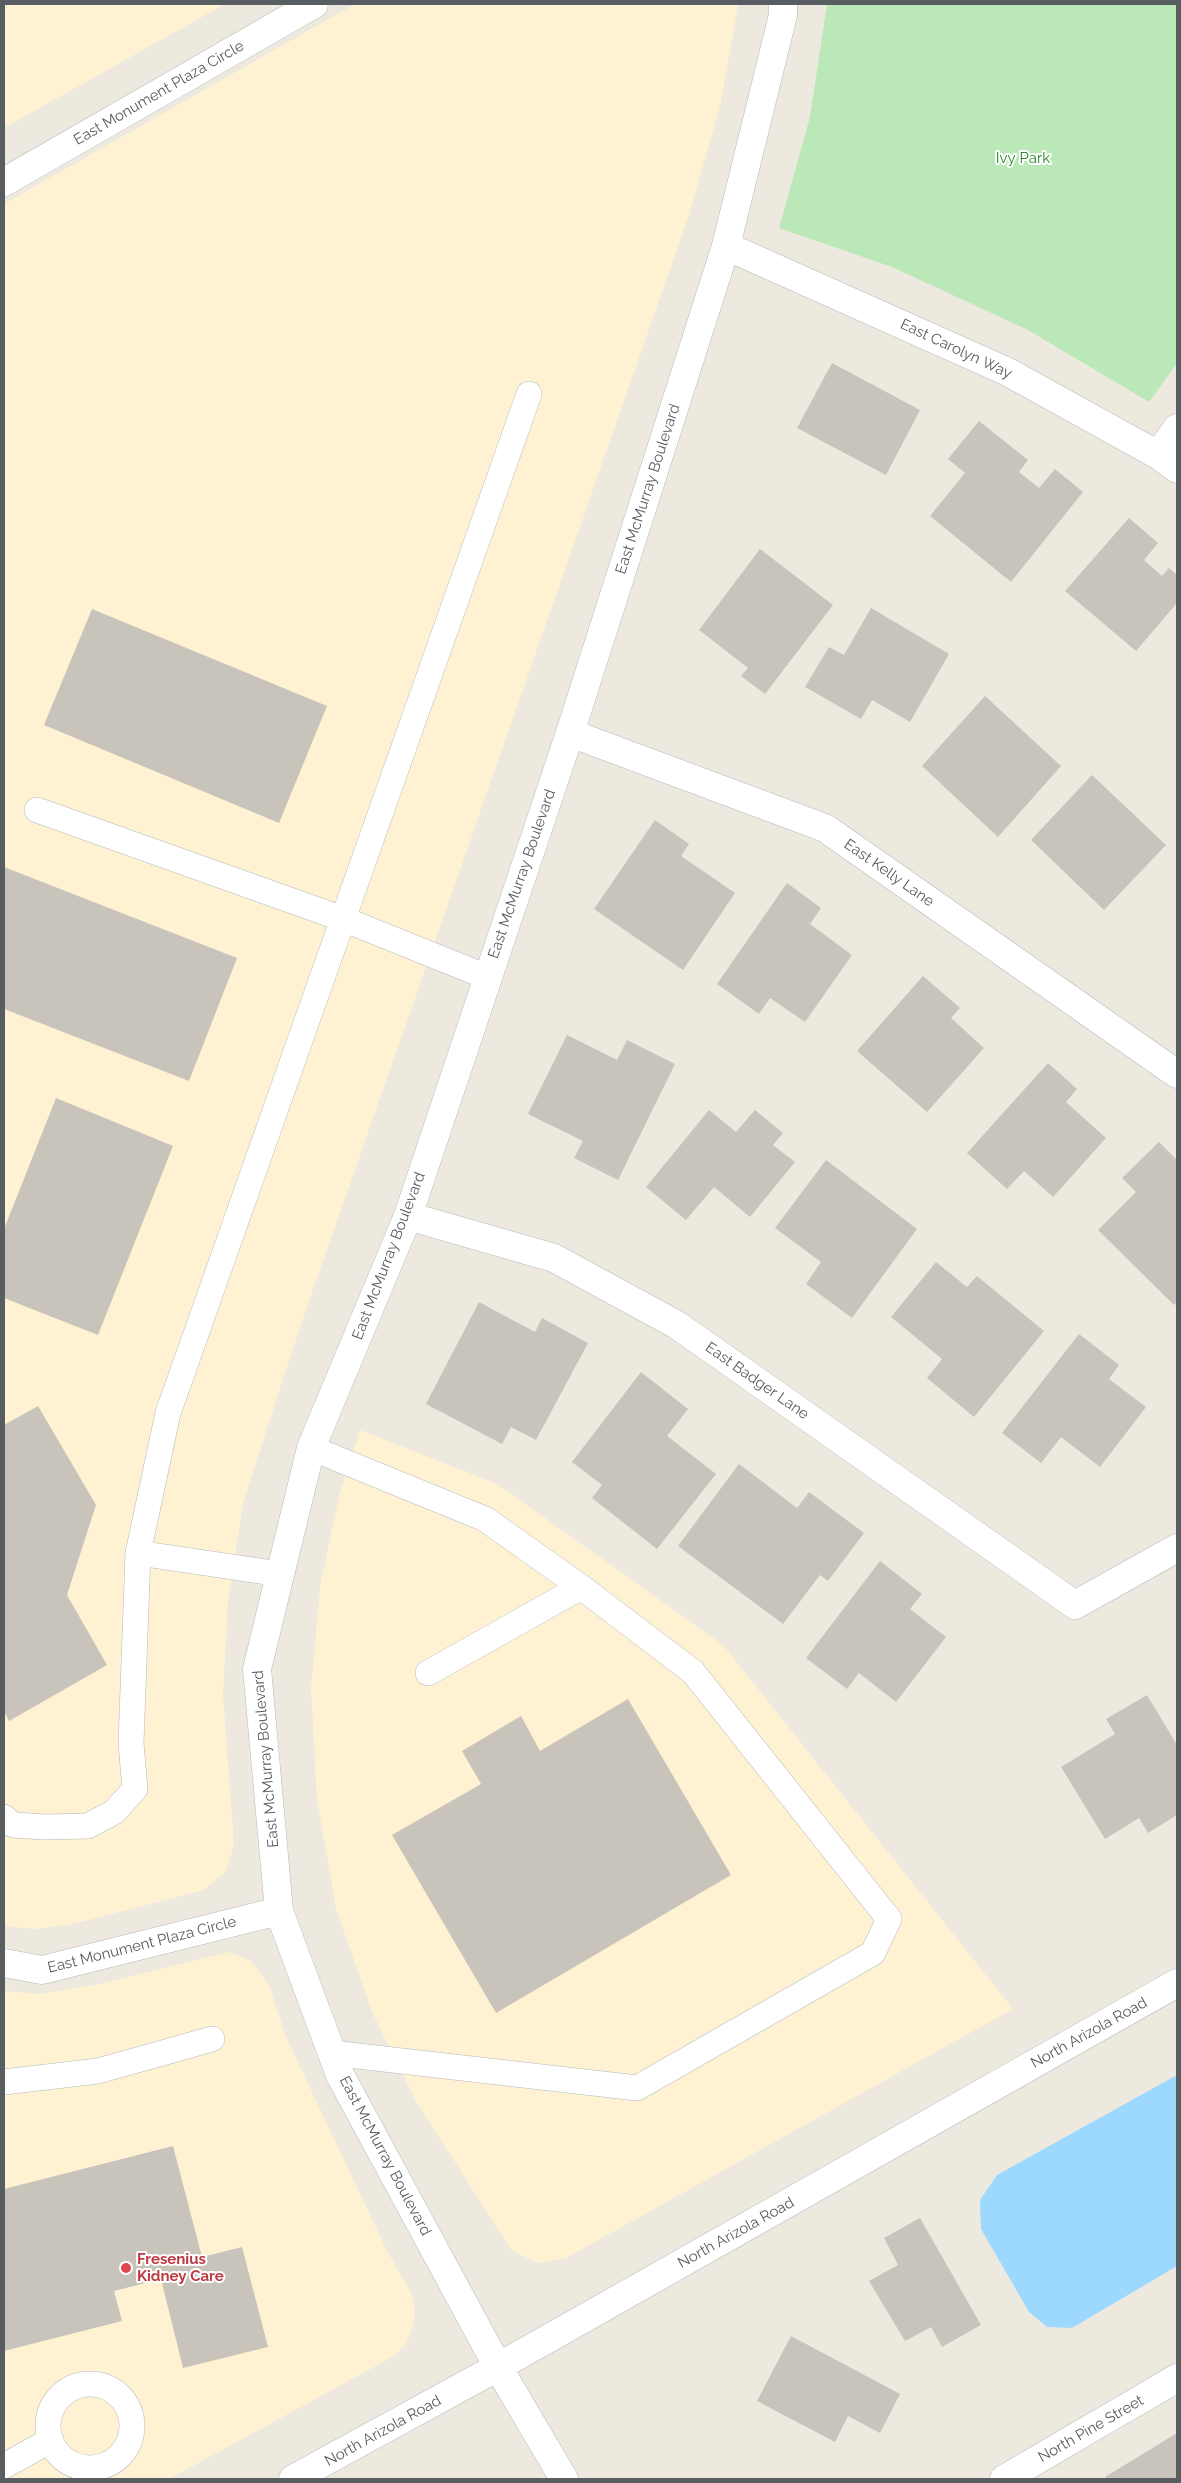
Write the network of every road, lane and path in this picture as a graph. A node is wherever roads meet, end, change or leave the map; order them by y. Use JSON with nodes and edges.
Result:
{"nodes":[{"id":1,"x":314,"y":4,"type":"edge"},
{"id":2,"x":783,"y":4,"type":"edge"},
{"id":3,"x":4,"y":182,"type":"edge"},
{"id":4,"x":726,"y":246,"type":"junction"},
{"id":5,"x":529,"y":394,"type":"dead end"},
{"id":6,"x":1177,"y":428,"type":"edge"},
{"id":7,"x":1167,"y":462,"type":"edge"},
{"id":8,"x":570,"y":733,"type":"junction"},
{"id":9,"x":37,"y":810,"type":"dead end"},
{"id":10,"x":343,"y":919,"type":"junction"},
{"id":11,"x":487,"y":977,"type":"junction"},
{"id":12,"x":1177,"y":1074,"type":"edge"},
{"id":13,"x":408,"y":1216,"type":"junction"},
{"id":14,"x":311,"y":1448,"type":"junction"},
{"id":15,"x":1177,"y":1548,"type":"edge"},
{"id":16,"x":138,"y":1554,"type":"junction"},
{"id":17,"x":280,"y":1574,"type":"junction"},
{"id":18,"x":581,"y":1587,"type":"junction"},
{"id":19,"x":428,"y":1673,"type":"dead end"},
{"id":20,"x":4,"y":1817,"type":"edge"},
{"id":21,"x":279,"y":1911,"type":"junction"},
{"id":22,"x":4,"y":1963,"type":"edge"},
{"id":23,"x":1177,"y":1983,"type":"edge"},
{"id":24,"x":212,"y":2039,"type":"dead end"},
{"id":25,"x":332,"y":2053,"type":"junction"},
{"id":26,"x":4,"y":2082,"type":"edge"},
{"id":27,"x":498,"y":2367,"type":"junction"},
{"id":28,"x":1177,"y":2378,"type":"edge"},
{"id":29,"x":51,"y":2440,"type":"junction"},
{"id":30,"x":4,"y":2466,"type":"edge"},
{"id":31,"x":116,"y":2471,"type":"edge"},
{"id":32,"x":293,"y":2479,"type":"edge"},
{"id":33,"x":564,"y":2479,"type":"edge"},
{"id":34,"x":1004,"y":2479,"type":"edge"}],
"edges":[{"from":1,"to":3,"type":"street","name":"East Monument Plaza Circle"},
{"from":2,"to":4,"type":"street","name":"East McMurray Boulevard"},
{"from":4,"to":7,"type":"street","name":"East Carolyn Way"},
{"from":4,"to":8,"type":"street","name":"East McMurray Boulevard"},
{"from":5,"to":10,"type":"lane"},
{"from":6,"to":7,"type":"street"},
{"from":8,"to":11,"type":"street","name":"East McMurray Boulevard"},
{"from":8,"to":12,"type":"street","name":"East Kelly Lane"},
{"from":9,"to":10,"type":"lane"},
{"from":10,"to":11,"type":"lane"},
{"from":10,"to":16,"type":"lane"},
{"from":11,"to":13,"type":"street","name":"East McMurray Boulevard"},
{"from":13,"to":14,"type":"street","name":"East McMurray Boulevard"},
{"from":13,"to":15,"type":"street","name":"East Badger Lane"},
{"from":14,"to":17,"type":"street","name":"East McMurray Boulevard"},
{"from":14,"to":18,"type":"lane"},
{"from":16,"to":17,"type":"lane"},
{"from":16,"to":20,"type":"lane"},
{"from":17,"to":21,"type":"street","name":"East McMurray Boulevard"},
{"from":18,"to":19,"type":"lane"},
{"from":18,"to":25,"type":"lane"},
{"from":21,"to":22,"type":"street","name":"East Monument Plaza Circle"},
{"from":21,"to":25,"type":"street","name":"East McMurray Boulevard"},
{"from":23,"to":27,"type":"street","name":"North Arizola Road"},
{"from":24,"to":26,"type":"lane"},
{"from":25,"to":27,"type":"street","name":"East McMurray Boulevard"},
{"from":27,"to":32,"type":"street","name":"North Arizola Road"},
{"from":27,"to":33,"type":"street","name":"East McMurray Boulevard"},
{"from":28,"to":34,"type":"street","name":"North Pine Street"},
{"from":29,"to":30,"type":"lane"},
{"from":29,"to":31,"type":"lane"},
{"from":29,"to":31,"type":"lane"}]}
